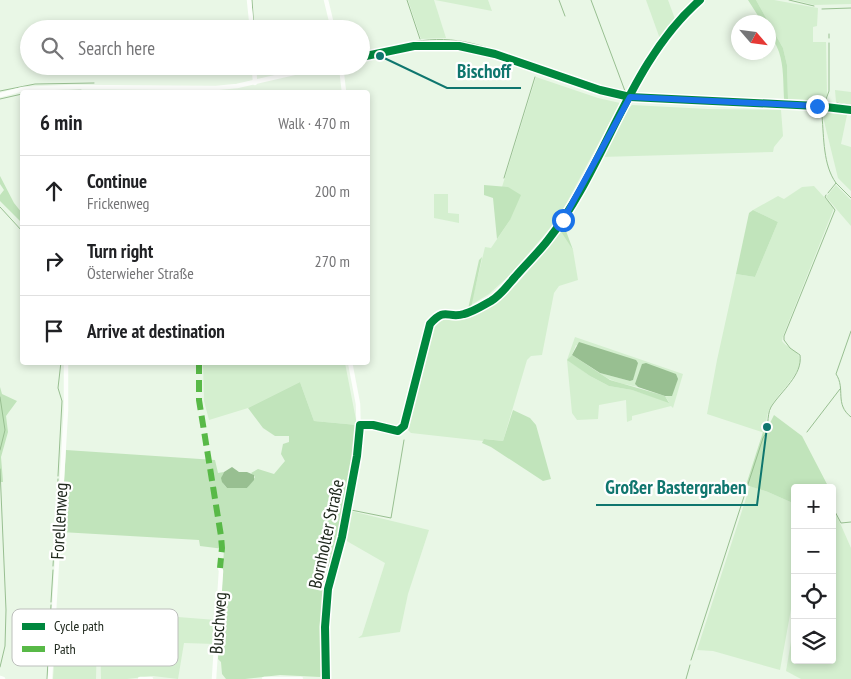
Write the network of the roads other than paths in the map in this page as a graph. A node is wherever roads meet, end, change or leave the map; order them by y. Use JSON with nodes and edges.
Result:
{"nodes":[{"id":1,"x":249,"y":0,"type":"edge"},
{"id":2,"x":326,"y":0,"type":"edge"},
{"id":3,"x":700,"y":0,"type":"edge"},
{"id":4,"x":251,"y":20,"type":"edge"},
{"id":5,"x":331,"y":20,"type":"edge"},
{"id":6,"x":370,"y":55,"type":"edge"},
{"id":7,"x":255,"y":75,"type":"edge"},
{"id":8,"x":287,"y":75,"type":"edge"},
{"id":9,"x":342,"y":75,"type":"edge"},
{"id":10,"x":255,"y":83,"type":"junction"},
{"id":11,"x":237,"y":86,"type":"junction"},
{"id":12,"x":238,"y":90,"type":"edge"},
{"id":13,"x":344,"y":90,"type":"edge"},
{"id":14,"x":0,"y":94,"type":"edge"},
{"id":15,"x":630,"y":97,"type":"junction"},
{"id":16,"x":851,"y":110,"type":"edge"},
{"id":17,"x":563,"y":220,"type":"dead end"},
{"id":18,"x":66,"y":365,"type":"edge"},
{"id":19,"x":351,"y":365,"type":"edge"},
{"id":20,"x":220,"y":568,"type":"dead end"},
{"id":21,"x":54,"y":609,"type":"edge"},
{"id":22,"x":51,"y":666,"type":"edge"},
{"id":23,"x":50,"y":679,"type":"edge"},
{"id":24,"x":140,"y":679,"type":"edge"},
{"id":25,"x":151,"y":679,"type":"edge"},
{"id":26,"x":214,"y":679,"type":"edge"},
{"id":27,"x":264,"y":679,"type":"edge"},
{"id":28,"x":301,"y":679,"type":"edge"},
{"id":29,"x":326,"y":679,"type":"edge"}],
"edges":[{"from":1,"to":4,"type":"street"},
{"from":2,"to":5,"type":"street"},
{"from":3,"to":15,"type":"street"},
{"from":6,"to":15,"type":"street"},
{"from":7,"to":10,"type":"street"},
{"from":8,"to":10,"type":"street"},
{"from":9,"to":13,"type":"street"},
{"from":10,"to":11,"type":"street"},
{"from":11,"to":12,"type":"street"},
{"from":11,"to":14,"type":"street"},
{"from":15,"to":16,"type":"street"},
{"from":15,"to":17,"type":"street"},
{"from":18,"to":21,"type":"street","name":"Forellenweg"},
{"from":19,"to":29,"type":"street","name":"Bornholter Straße"},
{"from":20,"to":26,"type":"street","name":"Buschweg"},
{"from":22,"to":23,"type":"street","name":"Forellenweg"},
{"from":24,"to":25,"type":"street"},
{"from":27,"to":28,"type":"street"}]}
